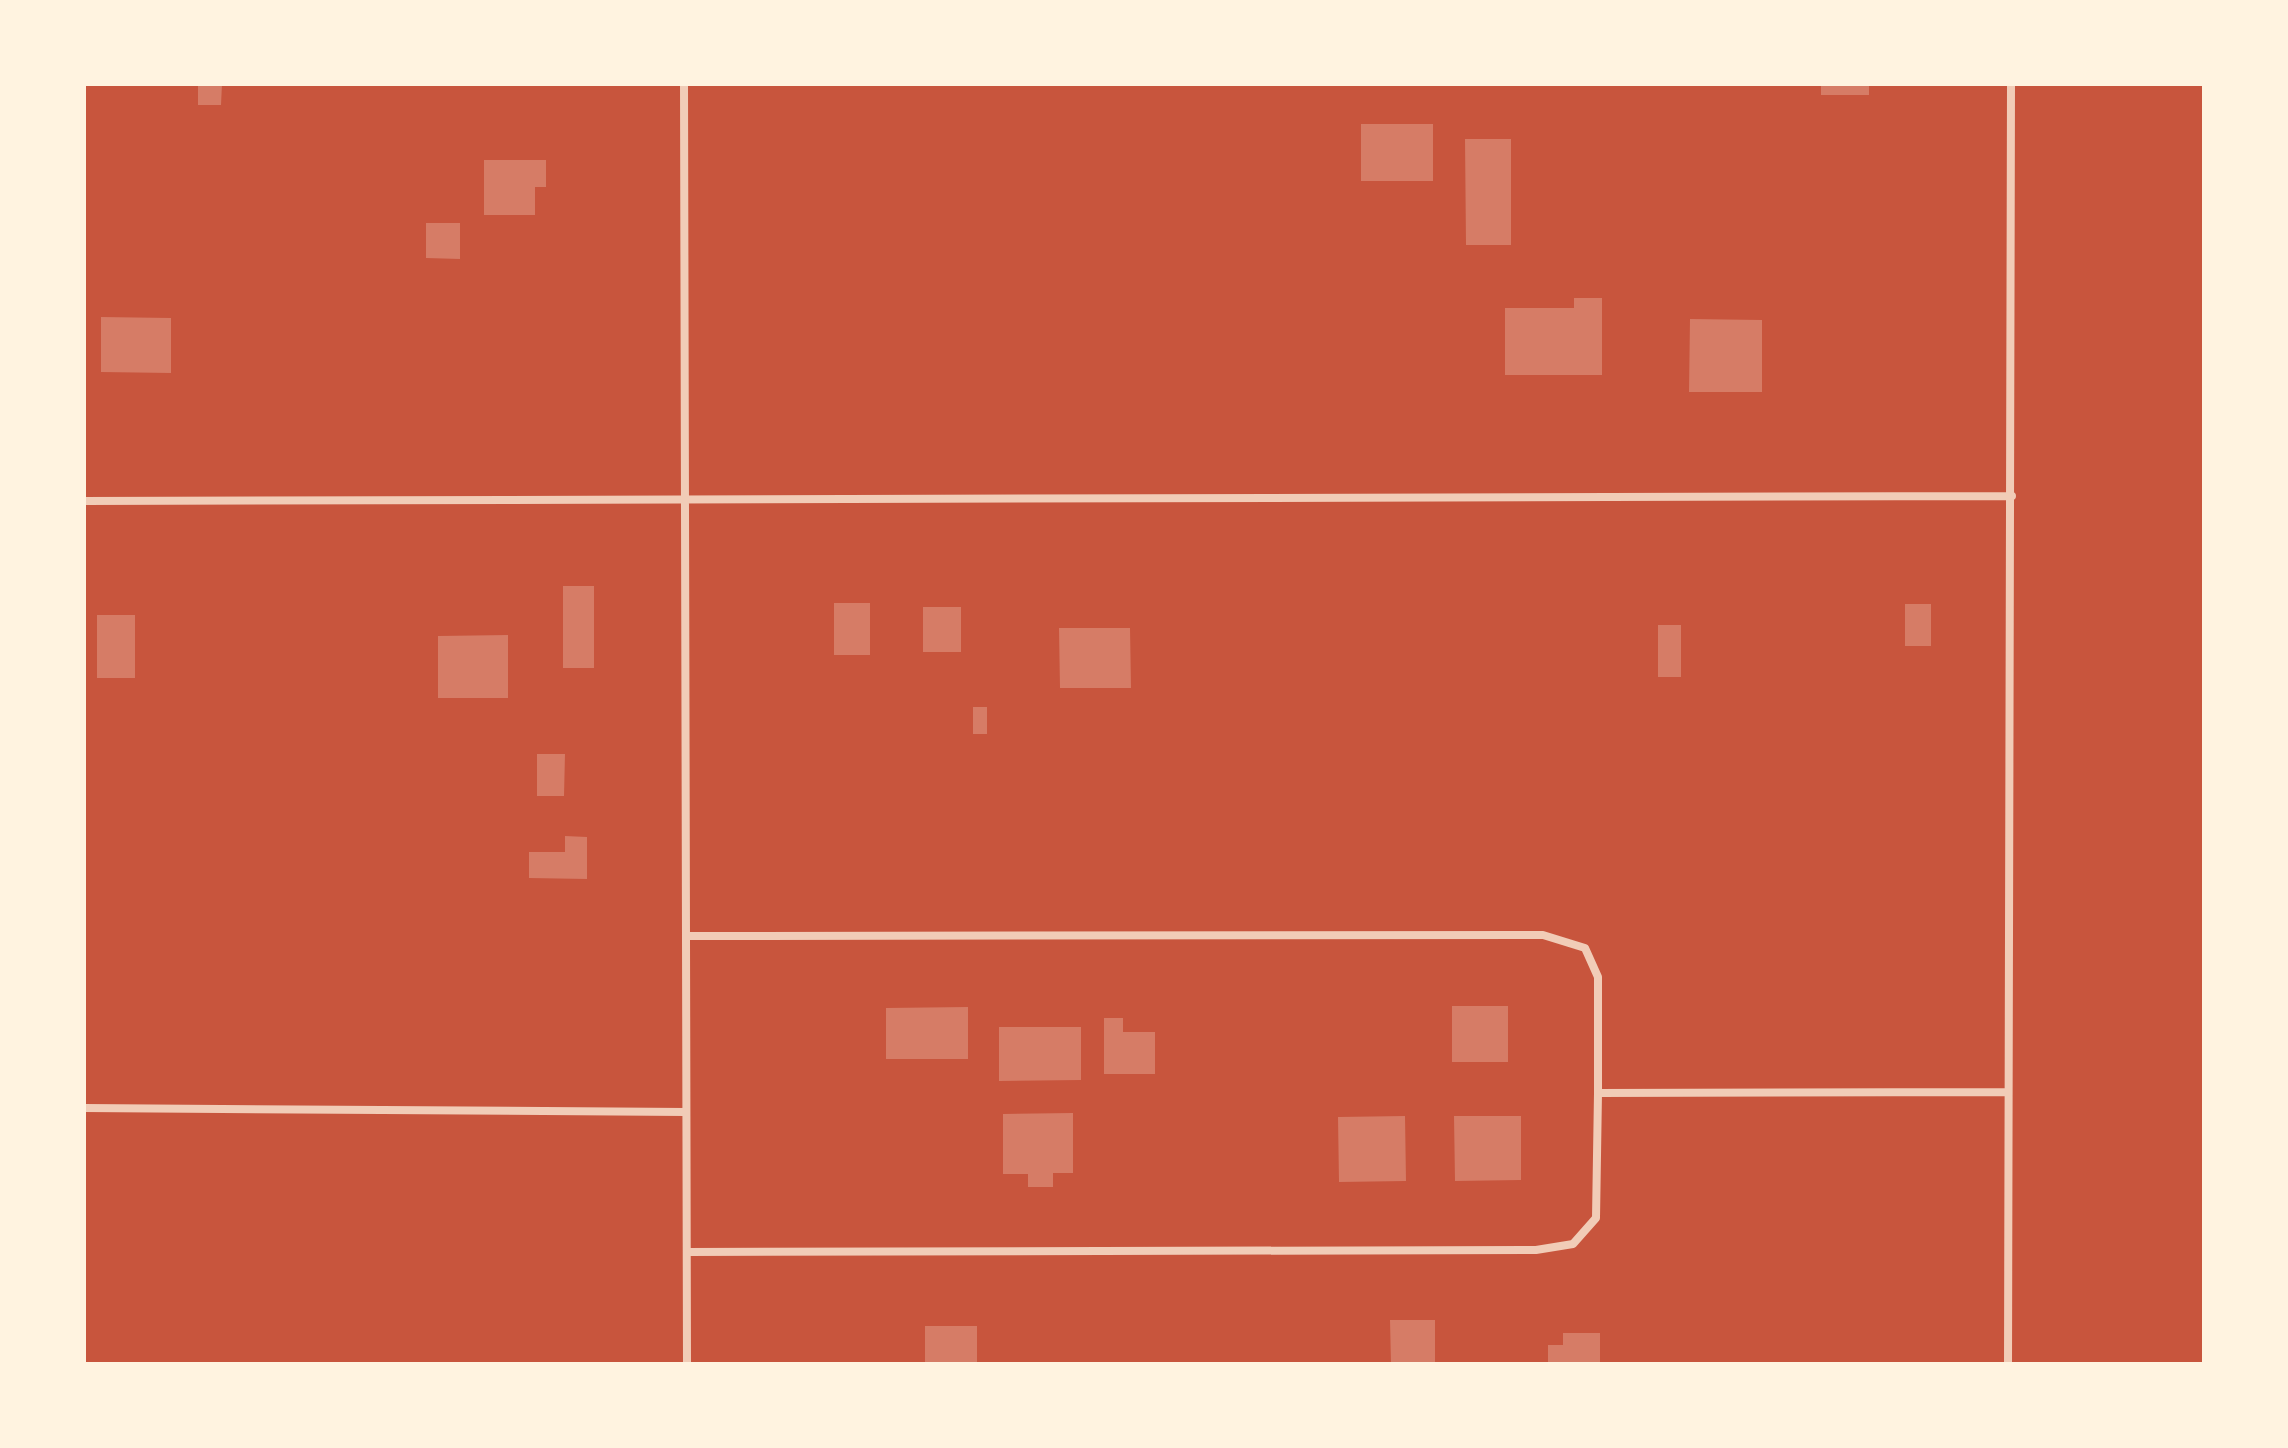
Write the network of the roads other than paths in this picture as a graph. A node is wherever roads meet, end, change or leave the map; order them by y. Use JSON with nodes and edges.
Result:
{"nodes":[{"id":1,"x":684,"y":84,"type":"edge"},
{"id":2,"x":2011,"y":84,"type":"edge"},
{"id":3,"x":2012,"y":496,"type":"junction"},
{"id":4,"x":685,"y":499,"type":"junction"},
{"id":5,"x":84,"y":501,"type":"edge"},
{"id":6,"x":686,"y":936,"type":"junction"},
{"id":7,"x":2007,"y":1092,"type":"junction"},
{"id":8,"x":1598,"y":1093,"type":"junction"},
{"id":9,"x":84,"y":1108,"type":"edge"},
{"id":10,"x":686,"y":1112,"type":"junction"},
{"id":11,"x":687,"y":1252,"type":"junction"},
{"id":12,"x":687,"y":1364,"type":"edge"},
{"id":13,"x":2008,"y":1364,"type":"edge"}],
"edges":[{"from":1,"to":4,"type":"street"},
{"from":2,"to":3,"type":"street"},
{"from":3,"to":4,"type":"street"},
{"from":3,"to":7,"type":"street"},
{"from":4,"to":5,"type":"street"},
{"from":4,"to":6,"type":"street"},
{"from":6,"to":8,"type":"street"},
{"from":6,"to":10,"type":"street"},
{"from":7,"to":8,"type":"street"},
{"from":7,"to":13,"type":"street"},
{"from":8,"to":11,"type":"street"},
{"from":9,"to":10,"type":"street"},
{"from":10,"to":11,"type":"street"},
{"from":11,"to":12,"type":"street"}]}
